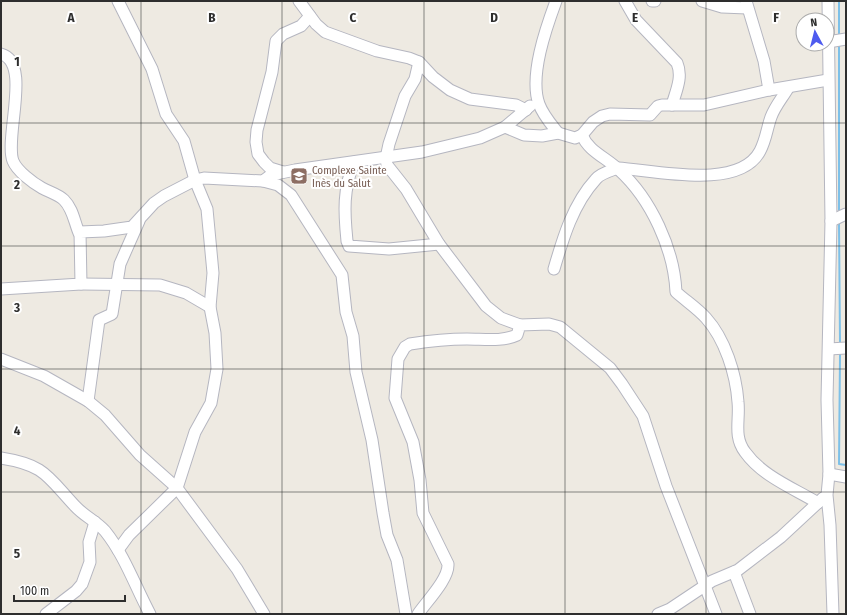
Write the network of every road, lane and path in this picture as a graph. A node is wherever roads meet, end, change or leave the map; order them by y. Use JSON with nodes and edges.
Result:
{"nodes":[{"id":1,"x":118,"y":1,"type":"edge"},
{"id":2,"x":299,"y":1,"type":"edge"},
{"id":3,"x":556,"y":1,"type":"edge"},
{"id":4,"x":625,"y":1,"type":"edge"},
{"id":5,"x":628,"y":1,"type":"edge"},
{"id":6,"x":652,"y":1,"type":"edge"},
{"id":7,"x":655,"y":1,"type":"edge"},
{"id":8,"x":702,"y":1,"type":"edge"},
{"id":9,"x":828,"y":1,"type":"edge"},
{"id":10,"x":747,"y":4,"type":"edge"},
{"id":11,"x":828,"y":12,"type":"edge"},
{"id":12,"x":310,"y":16,"type":"junction"},
{"id":13,"x":846,"y":40,"type":"edge"},
{"id":14,"x":835,"y":41,"type":"edge"},
{"id":15,"x":828,"y":52,"type":"edge"},
{"id":16,"x":1,"y":54,"type":"edge"},
{"id":17,"x":419,"y":62,"type":"junction"},
{"id":18,"x":828,"y":80,"type":"junction"},
{"id":19,"x":788,"y":88,"type":"junction"},
{"id":20,"x":769,"y":90,"type":"junction"},
{"id":21,"x":538,"y":99,"type":"junction"},
{"id":22,"x":672,"y":105,"type":"junction"},
{"id":23,"x":526,"y":110,"type":"junction"},
{"id":24,"x":505,"y":127,"type":"junction"},
{"id":25,"x":558,"y":133,"type":"junction"},
{"id":26,"x":582,"y":135,"type":"junction"},
{"id":27,"x":386,"y":158,"type":"junction"},
{"id":28,"x":354,"y":162,"type":"junction"},
{"id":29,"x":618,"y":168,"type":"junction"},
{"id":30,"x":283,"y":172,"type":"junction"},
{"id":31,"x":195,"y":180,"type":"junction"},
{"id":32,"x":263,"y":181,"type":"junction"},
{"id":33,"x":846,"y":214,"type":"edge"},
{"id":34,"x":139,"y":221,"type":"junction"},
{"id":35,"x":831,"y":221,"type":"junction"},
{"id":36,"x":79,"y":233,"type":"junction"},
{"id":37,"x":439,"y":244,"type":"junction"},
{"id":38,"x":554,"y":269,"type":"dead end"},
{"id":39,"x":80,"y":284,"type":"junction"},
{"id":40,"x":116,"y":284,"type":"junction"},
{"id":41,"x":1,"y":289,"type":"edge"},
{"id":42,"x":210,"y":307,"type":"junction"},
{"id":43,"x":520,"y":326,"type":"junction"},
{"id":44,"x":846,"y":348,"type":"edge"},
{"id":45,"x":829,"y":349,"type":"junction"},
{"id":46,"x":1,"y":359,"type":"edge"},
{"id":47,"x":88,"y":401,"type":"junction"},
{"id":48,"x":1,"y":458,"type":"edge"},
{"id":49,"x":828,"y":474,"type":"junction"},
{"id":50,"x":846,"y":477,"type":"edge"},
{"id":51,"x":177,"y":488,"type":"junction"},
{"id":52,"x":827,"y":495,"type":"junction"},
{"id":53,"x":818,"y":503,"type":"junction"},
{"id":54,"x":95,"y":522,"type":"junction"},
{"id":55,"x":118,"y":550,"type":"junction"},
{"id":56,"x":734,"y":572,"type":"junction"},
{"id":57,"x":704,"y":586,"type":"junction"},
{"id":58,"x":46,"y":614,"type":"edge"},
{"id":59,"x":150,"y":614,"type":"edge"},
{"id":60,"x":264,"y":614,"type":"edge"},
{"id":61,"x":406,"y":614,"type":"edge"},
{"id":62,"x":418,"y":614,"type":"edge"},
{"id":63,"x":658,"y":614,"type":"edge"},
{"id":64,"x":716,"y":614,"type":"edge"},
{"id":65,"x":750,"y":614,"type":"edge"},
{"id":66,"x":833,"y":614,"type":"edge"}],
"edges":[{"from":1,"to":31,"type":"street"},
{"from":2,"to":12,"type":"street"},
{"from":3,"to":21,"type":"street"},
{"from":4,"to":5,"type":"street"},
{"from":4,"to":22,"type":"street"},
{"from":6,"to":7,"type":"street"},
{"from":8,"to":10,"type":"street"},
{"from":9,"to":11,"type":"street"},
{"from":10,"to":20,"type":"street"},
{"from":12,"to":17,"type":"street"},
{"from":12,"to":30,"type":"street"},
{"from":13,"to":14,"type":"street"},
{"from":15,"to":18,"type":"street"},
{"from":16,"to":36,"type":"street"},
{"from":17,"to":23,"type":"street"},
{"from":17,"to":27,"type":"street"},
{"from":18,"to":19,"type":"street"},
{"from":18,"to":35,"type":"street"},
{"from":19,"to":20,"type":"street"},
{"from":19,"to":29,"type":"street"},
{"from":20,"to":22,"type":"street"},
{"from":21,"to":23,"type":"street"},
{"from":21,"to":25,"type":"street"},
{"from":22,"to":26,"type":"street"},
{"from":23,"to":24,"type":"street"},
{"from":24,"to":25,"type":"street"},
{"from":24,"to":27,"type":"street"},
{"from":25,"to":26,"type":"street"},
{"from":26,"to":29,"type":"street"},
{"from":27,"to":28,"type":"street"},
{"from":27,"to":37,"type":"street"},
{"from":28,"to":30,"type":"street"},
{"from":28,"to":37,"type":"street"},
{"from":29,"to":38,"type":"street"},
{"from":29,"to":53,"type":"street"},
{"from":30,"to":32,"type":"street"},
{"from":31,"to":32,"type":"street"},
{"from":31,"to":34,"type":"street"},
{"from":31,"to":42,"type":"street"},
{"from":32,"to":61,"type":"street"},
{"from":33,"to":35,"type":"street"},
{"from":34,"to":36,"type":"street"},
{"from":34,"to":40,"type":"street"},
{"from":35,"to":45,"type":"street"},
{"from":36,"to":39,"type":"street"},
{"from":37,"to":43,"type":"street"},
{"from":39,"to":40,"type":"street"},
{"from":39,"to":41,"type":"street"},
{"from":40,"to":42,"type":"street"},
{"from":40,"to":47,"type":"street"},
{"from":42,"to":51,"type":"street"},
{"from":43,"to":57,"type":"street"},
{"from":43,"to":62,"type":"street"},
{"from":44,"to":45,"type":"street"},
{"from":45,"to":49,"type":"street"},
{"from":46,"to":47,"type":"street"},
{"from":47,"to":51,"type":"street"},
{"from":48,"to":54,"type":"street"},
{"from":49,"to":50,"type":"street"},
{"from":49,"to":52,"type":"street"},
{"from":51,"to":55,"type":"street"},
{"from":51,"to":60,"type":"street"},
{"from":52,"to":53,"type":"street"},
{"from":52,"to":66,"type":"street"},
{"from":53,"to":56,"type":"street"},
{"from":54,"to":55,"type":"street"},
{"from":54,"to":58,"type":"street"},
{"from":55,"to":59,"type":"street"},
{"from":56,"to":57,"type":"street"},
{"from":56,"to":65,"type":"street"},
{"from":57,"to":63,"type":"street"},
{"from":57,"to":64,"type":"street"}]}
